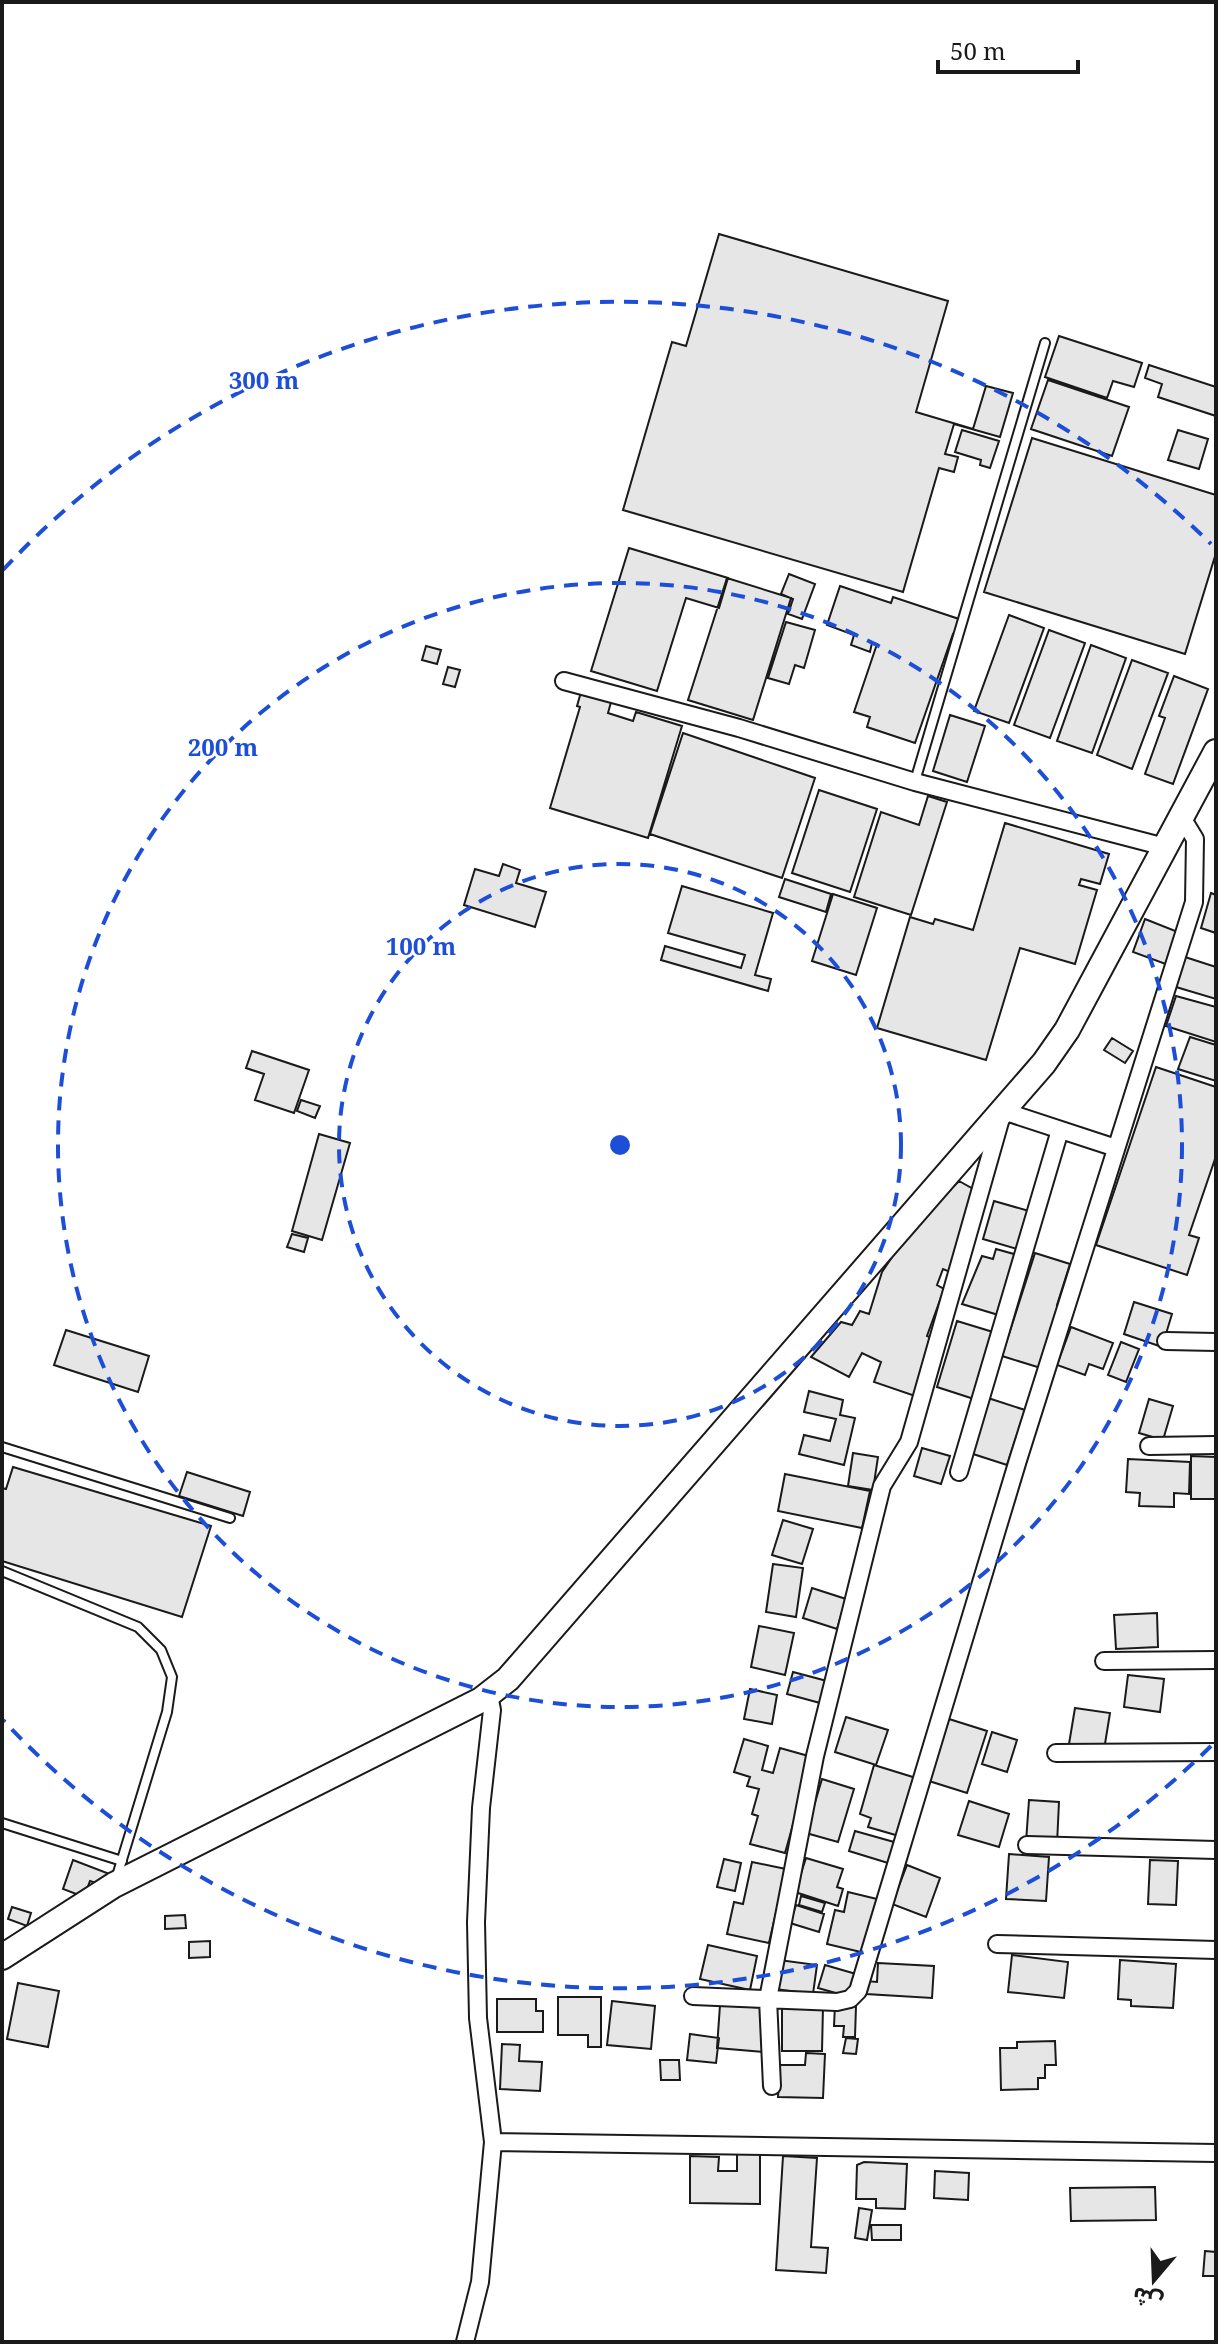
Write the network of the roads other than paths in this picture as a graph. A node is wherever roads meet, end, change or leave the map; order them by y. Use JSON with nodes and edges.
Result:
{"nodes":[{"id":1,"x":1045,"y":343,"type":"dead end"},
{"id":2,"x":564,"y":681,"type":"dead end"},
{"id":3,"x":1216,"y":752,"type":"edge"},
{"id":4,"x":915,"y":782,"type":"junction"},
{"id":5,"x":1181,"y":816,"type":"junction"},
{"id":6,"x":1165,"y":847,"type":"junction"},
{"id":7,"x":1003,"y":1111,"type":"junction"},
{"id":8,"x":1060,"y":1130,"type":"junction"},
{"id":9,"x":1116,"y":1148,"type":"junction"},
{"id":10,"x":1166,"y":1341,"type":"dead end"},
{"id":11,"x":1216,"y":1342,"type":"edge"},
{"id":12,"x":1216,"y":1445,"type":"edge"},
{"id":13,"x":1149,"y":1446,"type":"dead end"},
{"id":14,"x":2,"y":1447,"type":"edge"},
{"id":15,"x":959,"y":1472,"type":"dead end"},
{"id":16,"x":230,"y":1518,"type":"dead end"},
{"id":17,"x":2,"y":1571,"type":"edge"},
{"id":18,"x":1216,"y":1660,"type":"edge"},
{"id":19,"x":1104,"y":1661,"type":"dead end"},
{"id":20,"x":489,"y":1695,"type":"junction"},
{"id":21,"x":1216,"y":1752,"type":"edge"},
{"id":22,"x":1056,"y":1753,"type":"dead end"},
{"id":23,"x":2,"y":1823,"type":"edge"},
{"id":24,"x":1027,"y":1845,"type":"dead end"},
{"id":25,"x":1216,"y":1850,"type":"edge"},
{"id":26,"x":122,"y":1861,"type":"junction"},
{"id":27,"x":114,"y":1885,"type":"junction"},
{"id":28,"x":997,"y":1944,"type":"dead end"},
{"id":29,"x":1216,"y":1950,"type":"edge"},
{"id":30,"x":2,"y":1957,"type":"edge"},
{"id":31,"x":693,"y":1996,"type":"dead end"},
{"id":32,"x":768,"y":1999,"type":"junction"},
{"id":33,"x":772,"y":2086,"type":"dead end"},
{"id":34,"x":493,"y":2142,"type":"junction"},
{"id":35,"x":1216,"y":2153,"type":"edge"},
{"id":36,"x":465,"y":2342,"type":"edge"}],
"edges":[{"from":1,"to":4,"type":"lane"},
{"from":2,"to":4,"type":"street"},
{"from":3,"to":5,"type":"street"},
{"from":4,"to":6,"type":"street"},
{"from":5,"to":6,"type":"street"},
{"from":5,"to":9,"type":"street"},
{"from":6,"to":7,"type":"street"},
{"from":7,"to":8,"type":"street"},
{"from":7,"to":20,"type":"street"},
{"from":7,"to":32,"type":"street"},
{"from":8,"to":9,"type":"street"},
{"from":8,"to":15,"type":"street"},
{"from":9,"to":32,"type":"street"},
{"from":10,"to":11,"type":"street"},
{"from":12,"to":13,"type":"street"},
{"from":14,"to":16,"type":"lane"},
{"from":17,"to":26,"type":"lane"},
{"from":18,"to":19,"type":"street"},
{"from":20,"to":27,"type":"street"},
{"from":20,"to":34,"type":"street"},
{"from":21,"to":22,"type":"street"},
{"from":23,"to":26,"type":"lane"},
{"from":24,"to":25,"type":"street"},
{"from":26,"to":27,"type":"lane"},
{"from":27,"to":30,"type":"street"},
{"from":28,"to":29,"type":"street"},
{"from":31,"to":32,"type":"street"},
{"from":32,"to":33,"type":"street"},
{"from":34,"to":35,"type":"street"},
{"from":34,"to":36,"type":"street"}]}
